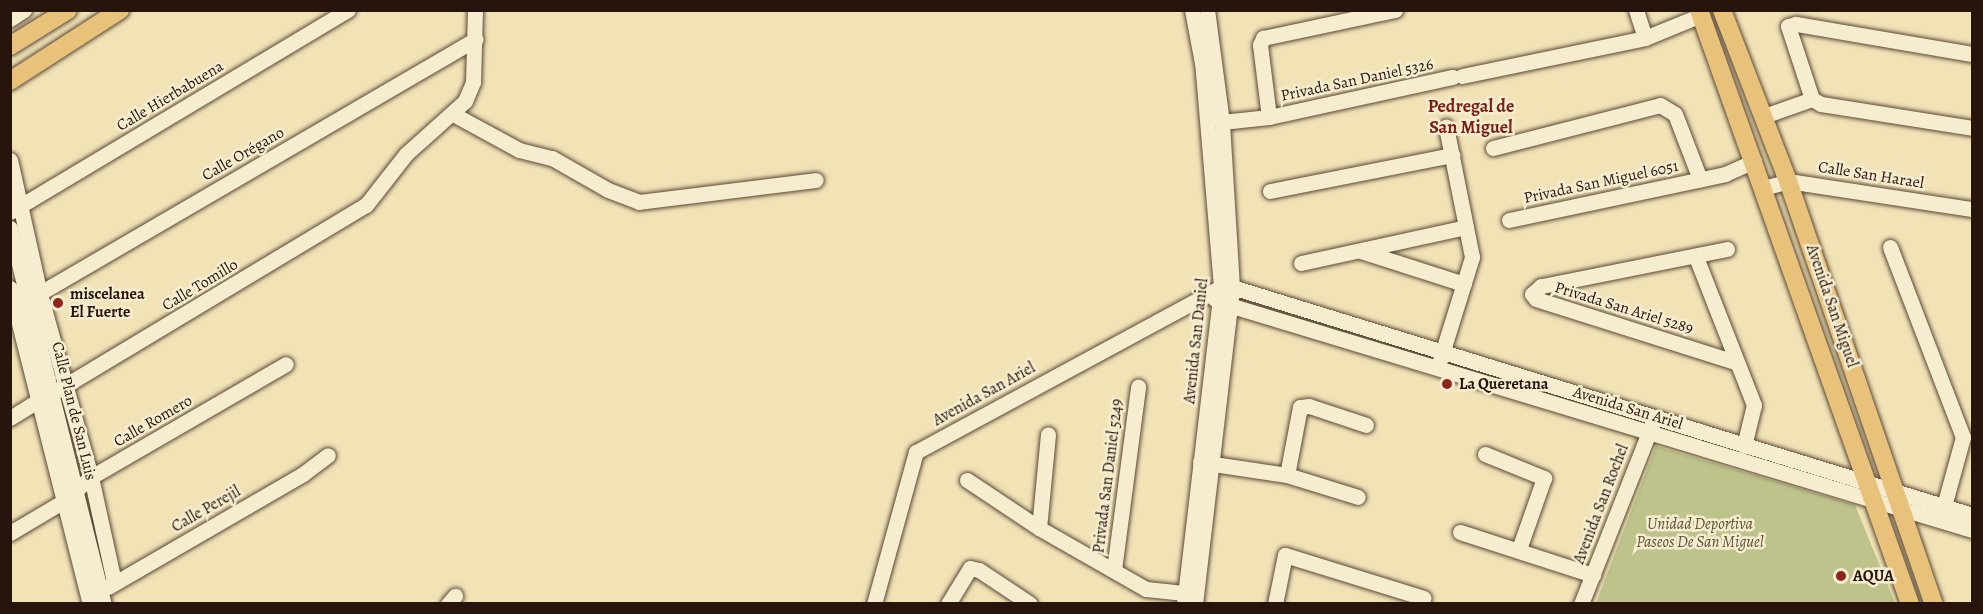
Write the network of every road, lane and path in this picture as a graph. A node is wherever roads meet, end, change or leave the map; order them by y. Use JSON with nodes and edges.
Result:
{"nodes":[{"id":1,"x":24,"y":10,"type":"edge"},
{"id":2,"x":68,"y":10,"type":"edge"},
{"id":3,"x":120,"y":10,"type":"edge"},
{"id":4,"x":348,"y":10,"type":"edge"},
{"id":5,"x":475,"y":10,"type":"edge"},
{"id":6,"x":1192,"y":10,"type":"edge"},
{"id":7,"x":1207,"y":10,"type":"edge"},
{"id":8,"x":1395,"y":10,"type":"edge"},
{"id":9,"x":1636,"y":10,"type":"edge"},
{"id":10,"x":1722,"y":10,"type":"edge"},
{"id":11,"x":1700,"y":13,"type":"edge"},
{"id":12,"x":10,"y":19,"type":"edge"},
{"id":13,"x":1645,"y":38,"type":"junction"},
{"id":14,"x":476,"y":39,"type":"junction"},
{"id":15,"x":10,"y":46,"type":"edge"},
{"id":16,"x":1972,"y":54,"type":"edge"},
{"id":17,"x":1209,"y":62,"type":"junction"},
{"id":18,"x":10,"y":81,"type":"edge"},
{"id":19,"x":1812,"y":99,"type":"junction"},
{"id":20,"x":453,"y":114,"type":"junction"},
{"id":21,"x":1764,"y":116,"type":"junction"},
{"id":22,"x":1269,"y":117,"type":"junction"},
{"id":23,"x":1222,"y":122,"type":"junction"},
{"id":24,"x":1446,"y":127,"type":"dead end"},
{"id":25,"x":1972,"y":128,"type":"edge"},
{"id":26,"x":1493,"y":148,"type":"dead end"},
{"id":27,"x":1452,"y":155,"type":"junction"},
{"id":28,"x":10,"y":160,"type":"edge"},
{"id":29,"x":1754,"y":161,"type":"junction"},
{"id":30,"x":1700,"y":179,"type":"junction"},
{"id":31,"x":816,"y":180,"type":"dead end"},
{"id":32,"x":1788,"y":181,"type":"junction"},
{"id":33,"x":1764,"y":188,"type":"junction"},
{"id":34,"x":1270,"y":191,"type":"dead end"},
{"id":35,"x":16,"y":209,"type":"edge"},
{"id":36,"x":1972,"y":209,"type":"edge"},
{"id":37,"x":1509,"y":220,"type":"dead end"},
{"id":38,"x":1466,"y":226,"type":"junction"},
{"id":39,"x":10,"y":228,"type":"edge"},
{"id":40,"x":1890,"y":247,"type":"dead end"},
{"id":41,"x":1727,"y":249,"type":"dead end"},
{"id":42,"x":1360,"y":250,"type":"junction"},
{"id":43,"x":1696,"y":257,"type":"junction"},
{"id":44,"x":1301,"y":263,"type":"dead end"},
{"id":45,"x":1464,"y":284,"type":"junction"},
{"id":46,"x":10,"y":288,"type":"edge"},
{"id":47,"x":1222,"y":294,"type":"junction"},
{"id":48,"x":24,"y":303,"type":"edge"},
{"id":49,"x":1443,"y":352,"type":"junction"},
{"id":50,"x":1735,"y":362,"type":"junction"},
{"id":51,"x":286,"y":364,"type":"dead end"},
{"id":52,"x":1438,"y":368,"type":"junction"},
{"id":53,"x":67,"y":387,"type":"junction"},
{"id":54,"x":1138,"y":387,"type":"dead end"},
{"id":55,"x":44,"y":398,"type":"junction"},
{"id":56,"x":10,"y":418,"type":"edge"},
{"id":57,"x":1654,"y":418,"type":"junction"},
{"id":58,"x":1366,"y":424,"type":"dead end"},
{"id":59,"x":1648,"y":433,"type":"junction"},
{"id":60,"x":1048,"y":434,"type":"dead end"},
{"id":61,"x":1968,"y":438,"type":"edge"},
{"id":62,"x":1744,"y":446,"type":"junction"},
{"id":63,"x":1485,"y":454,"type":"dead end"},
{"id":64,"x":328,"y":455,"type":"dead end"},
{"id":65,"x":1205,"y":463,"type":"junction"},
{"id":66,"x":1287,"y":475,"type":"junction"},
{"id":67,"x":92,"y":477,"type":"junction"},
{"id":68,"x":1865,"y":479,"type":"junction"},
{"id":69,"x":967,"y":480,"type":"dead end"},
{"id":70,"x":76,"y":491,"type":"junction"},
{"id":71,"x":1358,"y":497,"type":"dead end"},
{"id":72,"x":1898,"y":499,"type":"junction"},
{"id":73,"x":63,"y":501,"type":"junction"},
{"id":74,"x":1873,"y":501,"type":"junction"},
{"id":75,"x":1944,"y":506,"type":"junction"},
{"id":76,"x":1972,"y":515,"type":"edge"},
{"id":77,"x":1039,"y":528,"type":"junction"},
{"id":78,"x":1972,"y":530,"type":"edge"},
{"id":79,"x":1460,"y":532,"type":"dead end"},
{"id":80,"x":10,"y":533,"type":"edge"},
{"id":81,"x":1519,"y":549,"type":"junction"},
{"id":82,"x":1114,"y":570,"type":"junction"},
{"id":83,"x":1593,"y":575,"type":"junction"},
{"id":84,"x":114,"y":582,"type":"junction"},
{"id":85,"x":1424,"y":597,"type":"dead end"},
{"id":86,"x":1190,"y":599,"type":"edge"},
{"id":87,"x":94,"y":601,"type":"edge"},
{"id":88,"x":873,"y":603,"type":"edge"},
{"id":89,"x":948,"y":603,"type":"edge"},
{"id":90,"x":1030,"y":603,"type":"edge"},
{"id":91,"x":1275,"y":603,"type":"edge"},
{"id":92,"x":1581,"y":603,"type":"edge"},
{"id":93,"x":1910,"y":603,"type":"edge"},
{"id":94,"x":1934,"y":603,"type":"edge"}],
"edges":[{"from":1,"to":12,"type":"street"},
{"from":2,"to":15,"type":"main road"},
{"from":3,"to":18,"type":"main road"},
{"from":4,"to":35,"type":"street","name":"Calle Hierbabuena"},
{"from":5,"to":14,"type":"street"},
{"from":6,"to":17,"type":"street","name":"Avenida San Daniel"},
{"from":7,"to":17,"type":"street","name":"Avenida San Daniel"},
{"from":8,"to":22,"type":"street","name":"Privada San Daniel 5326"},
{"from":9,"to":13,"type":"street"},
{"from":10,"to":21,"type":"main road","name":"Avenida San Miguel"},
{"from":11,"to":13,"type":"street","name":"Privada San Daniel 5326"},
{"from":11,"to":29,"type":"main road","name":"Avenida San Miguel"},
{"from":13,"to":22,"type":"street","name":"Privada San Daniel 5326"},
{"from":14,"to":20,"type":"street"},
{"from":14,"to":48,"type":"street","name":"Calle Orégano"},
{"from":16,"to":19,"type":"street"},
{"from":17,"to":23,"type":"street","name":"Avenida San Daniel"},
{"from":17,"to":47,"type":"street","name":"Avenida San Daniel"},
{"from":19,"to":21,"type":"street"},
{"from":19,"to":25,"type":"street"},
{"from":20,"to":31,"type":"street"},
{"from":20,"to":53,"type":"street","name":"Calle Tomillo"},
{"from":21,"to":32,"type":"main road","name":"Avenida San Miguel"},
{"from":22,"to":23,"type":"street","name":"Privada San Daniel 5326"},
{"from":23,"to":47,"type":"street","name":"Avenida San Daniel"},
{"from":24,"to":27,"type":"street"},
{"from":26,"to":30,"type":"street","name":"Privada San Miguel 6051"},
{"from":27,"to":34,"type":"street"},
{"from":27,"to":38,"type":"street"},
{"from":28,"to":35,"type":"street"},
{"from":29,"to":30,"type":"street","name":"Privada San Miguel 6051"},
{"from":29,"to":33,"type":"main road","name":"Avenida San Miguel"},
{"from":30,"to":37,"type":"street","name":"Privada San Miguel 6051"},
{"from":32,"to":33,"type":"street","name":"Calle San Harael"},
{"from":32,"to":36,"type":"street","name":"Calle San Harael"},
{"from":32,"to":72,"type":"main road","name":"Avenida San Miguel"},
{"from":33,"to":68,"type":"main road","name":"Avenida San Miguel"},
{"from":35,"to":48,"type":"street"},
{"from":38,"to":42,"type":"street"},
{"from":38,"to":45,"type":"street"},
{"from":39,"to":48,"type":"street","name":"Calle Plan de San Luis"},
{"from":40,"to":61,"type":"street"},
{"from":41,"to":43,"type":"street","name":"Privada San Ariel 5289"},
{"from":42,"to":44,"type":"street"},
{"from":42,"to":45,"type":"street"},
{"from":43,"to":50,"type":"street","name":"Privada San Ariel 5289"},
{"from":43,"to":50,"type":"street","name":"Privada San Ariel 5289"},
{"from":45,"to":49,"type":"street"},
{"from":46,"to":48,"type":"street","name":"Calle Plan de San Luis"},
{"from":47,"to":49,"type":"street","name":"Avenida San Ariel"},
{"from":47,"to":52,"type":"street","name":"Avenida San Ariel"},
{"from":47,"to":65,"type":"street","name":"Avenida San Daniel"},
{"from":47,"to":88,"type":"street","name":"Avenida San Ariel"},
{"from":48,"to":53,"type":"street"},
{"from":48,"to":55,"type":"street","name":"Calle Plan de San Luis"},
{"from":49,"to":52,"type":"street"},
{"from":49,"to":57,"type":"street","name":"Avenida San Ariel"},
{"from":50,"to":62,"type":"street","name":"Privada San Ariel 5289"},
{"from":51,"to":67,"type":"street","name":"Calle Romero"},
{"from":52,"to":59,"type":"street","name":"Avenida San Ariel"},
{"from":53,"to":55,"type":"street","name":"Calle Tomillo"},
{"from":53,"to":67,"type":"street"},
{"from":54,"to":82,"type":"street","name":"Privada San Daniel 5249"},
{"from":55,"to":56,"type":"street","name":"Calle Tomillo"},
{"from":55,"to":70,"type":"street","name":"Calle Plan de San Luis"},
{"from":55,"to":73,"type":"street","name":"Calle Plan de San Luis"},
{"from":57,"to":59,"type":"street","name":"Avenida San Rochel"},
{"from":57,"to":62,"type":"street","name":"Avenida San Ariel"},
{"from":58,"to":66,"type":"street"},
{"from":59,"to":74,"type":"street","name":"Avenida San Ariel"},
{"from":59,"to":83,"type":"street","name":"Avenida San Rochel"},
{"from":60,"to":77,"type":"street"},
{"from":61,"to":75,"type":"street"},
{"from":62,"to":68,"type":"street","name":"Avenida San Ariel"},
{"from":63,"to":81,"type":"street"},
{"from":64,"to":84,"type":"street","name":"Calle Perejil"},
{"from":65,"to":66,"type":"street"},
{"from":65,"to":86,"type":"street","name":"Avenida San Daniel"},
{"from":66,"to":71,"type":"street"},
{"from":67,"to":70,"type":"street","name":"Calle Romero"},
{"from":67,"to":84,"type":"street"},
{"from":68,"to":72,"type":"street","name":"Avenida San Ariel"},
{"from":68,"to":74,"type":"main road","name":"Avenida San Miguel"},
{"from":69,"to":77,"type":"street","name":"Privada San Daniel 5249"},
{"from":70,"to":73,"type":"street","name":"Calle Romero"},
{"from":70,"to":87,"type":"street","name":"Calle Plan de San Luis"},
{"from":72,"to":74,"type":"street","name":"Avenida San Ariel"},
{"from":72,"to":75,"type":"street","name":"Avenida San Ariel"},
{"from":72,"to":78,"type":"street","name":"Avenida San Ariel"},
{"from":72,"to":94,"type":"main road","name":"Avenida San Miguel"},
{"from":73,"to":80,"type":"street","name":"Calle Romero"},
{"from":73,"to":87,"type":"street","name":"Calle Plan de San Luis"},
{"from":74,"to":93,"type":"main road","name":"Avenida San Miguel"},
{"from":75,"to":76,"type":"street","name":"Avenida San Ariel"},
{"from":77,"to":82,"type":"street","name":"Privada San Daniel 5249"},
{"from":79,"to":81,"type":"street"},
{"from":81,"to":83,"type":"street"},
{"from":82,"to":86,"type":"street","name":"Privada San Daniel 5249"},
{"from":83,"to":92,"type":"street","name":"Avenida San Rochel"},
{"from":84,"to":87,"type":"street","name":"Calle Perejil"},
{"from":85,"to":91,"type":"street"},
{"from":89,"to":90,"type":"street"}]}
